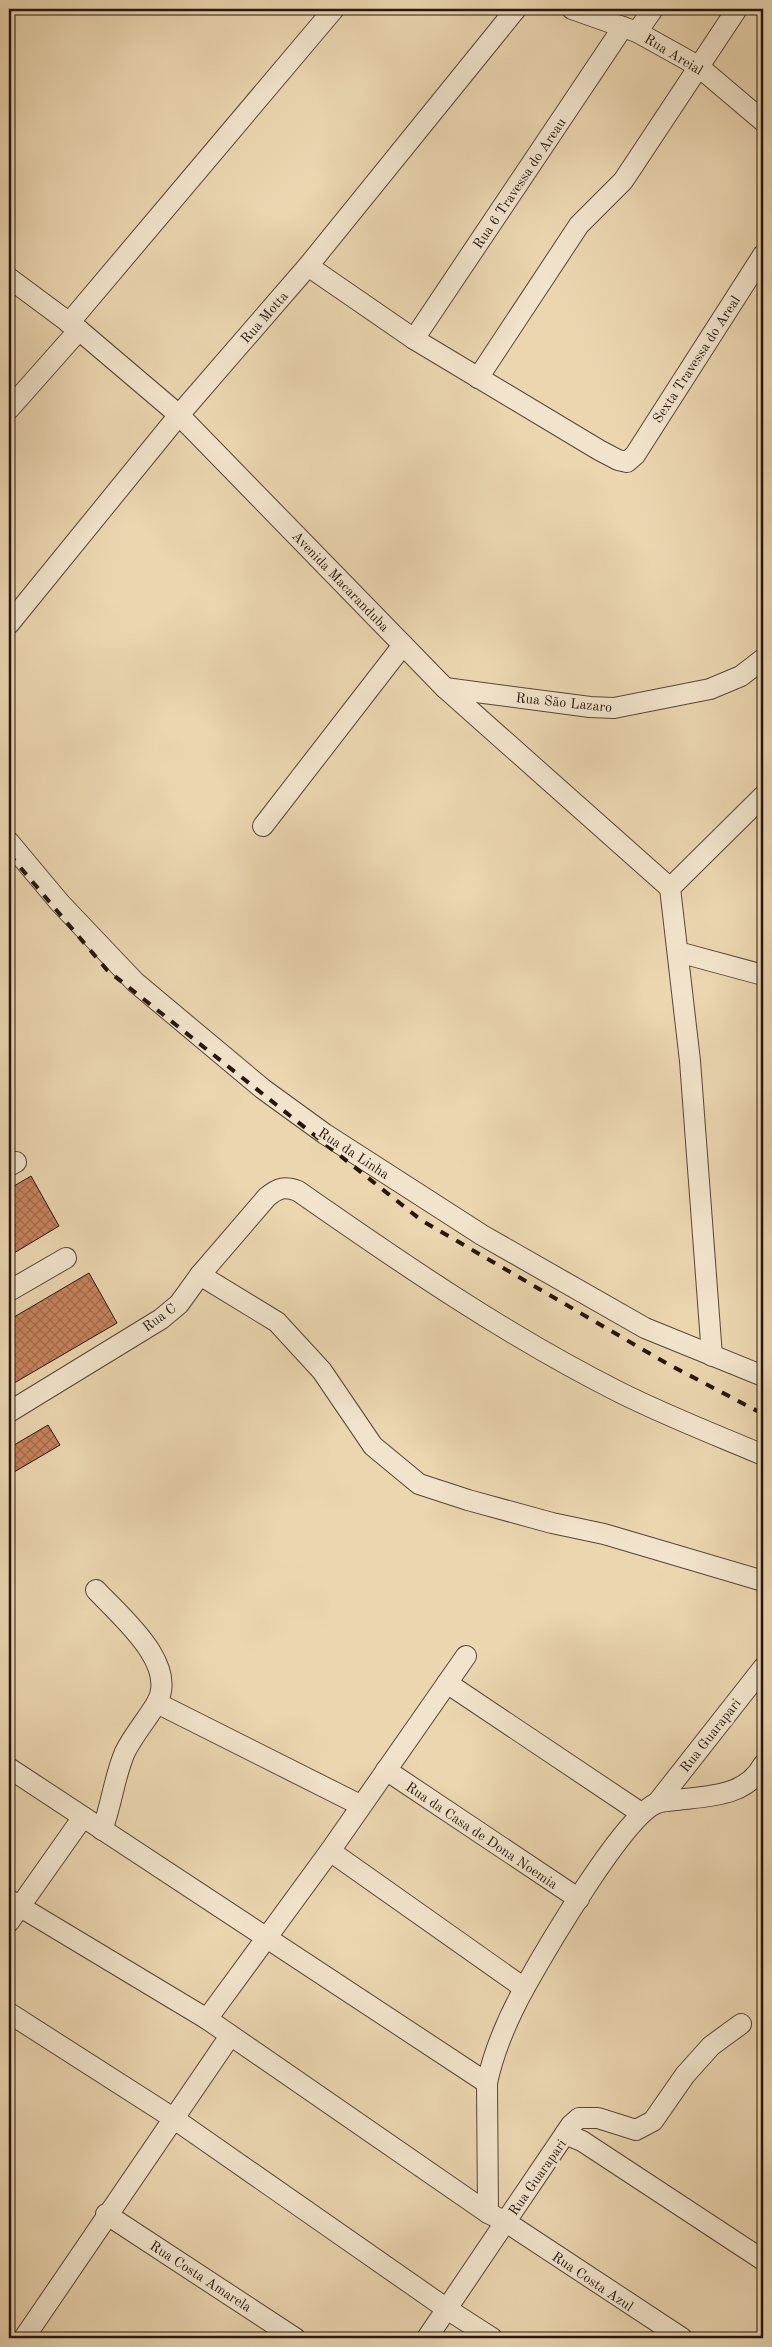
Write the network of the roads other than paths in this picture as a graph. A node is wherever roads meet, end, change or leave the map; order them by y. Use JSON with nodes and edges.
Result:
{"nodes":[{"id":1,"x":334,"y":9,"type":"edge"},
{"id":2,"x":516,"y":9,"type":"edge"},
{"id":3,"x":572,"y":9,"type":"edge"},
{"id":4,"x":653,"y":9,"type":"edge"},
{"id":5,"x":738,"y":9,"type":"edge"},
{"id":6,"x":630,"y":30,"type":"junction"},
{"id":7,"x":698,"y":66,"type":"junction"},
{"id":8,"x":763,"y":121,"type":"edge"},
{"id":9,"x":763,"y":255,"type":"edge"},
{"id":10,"x":308,"y":266,"type":"junction"},
{"id":11,"x":9,"y":278,"type":"edge"},
{"id":12,"x":74,"y":327,"type":"junction"},
{"id":13,"x":414,"y":339,"type":"junction"},
{"id":14,"x":478,"y":378,"type":"junction"},
{"id":15,"x":9,"y":409,"type":"edge"},
{"id":16,"x":179,"y":415,"type":"junction"},
{"id":17,"x":9,"y":624,"type":"edge"},
{"id":18,"x":403,"y":644,"type":"junction"},
{"id":19,"x":763,"y":659,"type":"edge"},
{"id":20,"x":445,"y":688,"type":"junction"},
{"id":21,"x":763,"y":796,"type":"edge"},
{"id":22,"x":263,"y":826,"type":"dead end"},
{"id":23,"x":9,"y":842,"type":"edge"},
{"id":24,"x":670,"y":888,"type":"junction"},
{"id":25,"x":678,"y":952,"type":"junction"},
{"id":26,"x":763,"y":974,"type":"edge"},
{"id":27,"x":66,"y":1258,"type":"dead end"},
{"id":28,"x":200,"y":1275,"type":"junction"},
{"id":29,"x":9,"y":1291,"type":"edge"},
{"id":30,"x":712,"y":1356,"type":"junction"},
{"id":31,"x":763,"y":1376,"type":"edge"},
{"id":32,"x":9,"y":1412,"type":"edge"},
{"id":33,"x":763,"y":1455,"type":"edge"},
{"id":34,"x":763,"y":1581,"type":"edge"},
{"id":35,"x":96,"y":1590,"type":"dead end"},
{"id":36,"x":466,"y":1656,"type":"dead end"},
{"id":37,"x":763,"y":1668,"type":"edge"},
{"id":38,"x":447,"y":1683,"type":"junction"},
{"id":39,"x":157,"y":1703,"type":"junction"},
{"id":40,"x":763,"y":1765,"type":"edge"},
{"id":41,"x":9,"y":1768,"type":"edge"},
{"id":42,"x":386,"y":1770,"type":"junction"},
{"id":43,"x":360,"y":1805,"type":"junction"},
{"id":44,"x":649,"y":1808,"type":"junction"},
{"id":45,"x":83,"y":1817,"type":"junction"},
{"id":46,"x":102,"y":1830,"type":"junction"},
{"id":47,"x":330,"y":1851,"type":"junction"},
{"id":48,"x":579,"y":1899,"type":"junction"},
{"id":49,"x":13,"y":1910,"type":"edge"},
{"id":50,"x":266,"y":1937,"type":"junction"},
{"id":51,"x":524,"y":1988,"type":"junction"},
{"id":52,"x":9,"y":2013,"type":"edge"},
{"id":53,"x":207,"y":2019,"type":"junction"},
{"id":54,"x":741,"y":2024,"type":"dead end"},
{"id":55,"x":230,"y":2036,"type":"junction"},
{"id":56,"x":487,"y":2082,"type":"junction"},
{"id":57,"x":173,"y":2118,"type":"junction"},
{"id":58,"x":565,"y":2134,"type":"junction"},
{"id":59,"x":488,"y":2213,"type":"junction"},
{"id":60,"x":106,"y":2214,"type":"junction"},
{"id":61,"x":506,"y":2222,"type":"junction"},
{"id":62,"x":763,"y":2260,"type":"edge"},
{"id":63,"x":447,"y":2309,"type":"junction"},
{"id":64,"x":24,"y":2338,"type":"edge"},
{"id":65,"x":295,"y":2338,"type":"edge"},
{"id":66,"x":427,"y":2338,"type":"edge"},
{"id":67,"x":492,"y":2338,"type":"edge"},
{"id":68,"x":682,"y":2338,"type":"edge"}],
"edges":[{"from":1,"to":12,"type":"street"},
{"from":2,"to":10,"type":"street","name":"Rua Motta"},
{"from":3,"to":6,"type":"street","name":"Rua Areial"},
{"from":4,"to":6,"type":"street","name":"Rua 6 Travessa do Areau"},
{"from":5,"to":7,"type":"street"},
{"from":6,"to":7,"type":"street","name":"Rua Areial"},
{"from":6,"to":13,"type":"street","name":"Rua 6 Travessa do Areau"},
{"from":7,"to":8,"type":"street","name":"Rua Areial"},
{"from":7,"to":14,"type":"street"},
{"from":9,"to":14,"type":"street","name":"Sexta Travessa do Areal"},
{"from":10,"to":13,"type":"street"},
{"from":10,"to":16,"type":"street","name":"Rua Motta"},
{"from":11,"to":12,"type":"street","name":"Avenida Macaranduba"},
{"from":12,"to":15,"type":"street"},
{"from":12,"to":16,"type":"street","name":"Avenida Macaranduba"},
{"from":13,"to":14,"type":"street"},
{"from":16,"to":17,"type":"street","name":"Rua Motta"},
{"from":16,"to":18,"type":"street","name":"Avenida Macaranduba"},
{"from":18,"to":20,"type":"street","name":"Avenida Macaranduba"},
{"from":18,"to":22,"type":"street"},
{"from":19,"to":20,"type":"street","name":"Rua São Lazaro"},
{"from":20,"to":24,"type":"street","name":"Avenida Macaranduba"},
{"from":21,"to":24,"type":"street"},
{"from":23,"to":30,"type":"street","name":"Rua da Linha"},
{"from":24,"to":25,"type":"street"},
{"from":25,"to":26,"type":"street"},
{"from":25,"to":30,"type":"street"},
{"from":27,"to":29,"type":"street"},
{"from":28,"to":32,"type":"street","name":"Rua C"},
{"from":28,"to":33,"type":"street","name":"Rua C"},
{"from":28,"to":34,"type":"street"},
{"from":30,"to":31,"type":"street","name":"Rua da Linha"},
{"from":35,"to":39,"type":"street"},
{"from":36,"to":38,"type":"street"},
{"from":37,"to":44,"type":"street","name":"Rua Guarapari"},
{"from":38,"to":42,"type":"street"},
{"from":38,"to":44,"type":"street"},
{"from":39,"to":43,"type":"street"},
{"from":39,"to":46,"type":"street"},
{"from":40,"to":44,"type":"street"},
{"from":41,"to":45,"type":"street"},
{"from":42,"to":43,"type":"street"},
{"from":42,"to":48,"type":"street","name":"Rua da Casa de Dona Noemia"},
{"from":43,"to":47,"type":"street"},
{"from":44,"to":48,"type":"street","name":"Rua Guarapari"},
{"from":45,"to":46,"type":"street"},
{"from":45,"to":49,"type":"street"},
{"from":46,"to":50,"type":"street"},
{"from":47,"to":50,"type":"street"},
{"from":47,"to":51,"type":"street"},
{"from":48,"to":51,"type":"street","name":"Rua Guarapari"},
{"from":49,"to":53,"type":"street","name":"Rua Costa Azul"},
{"from":50,"to":53,"type":"street"},
{"from":50,"to":56,"type":"street"},
{"from":51,"to":56,"type":"street","name":"Rua Guarapari"},
{"from":52,"to":57,"type":"street"},
{"from":53,"to":55,"type":"street","name":"Rua Costa Azul"},
{"from":54,"to":58,"type":"street"},
{"from":55,"to":57,"type":"street"},
{"from":55,"to":59,"type":"street","name":"Rua Costa Azul"},
{"from":56,"to":59,"type":"street","name":"Rua Guarapari"},
{"from":57,"to":60,"type":"street"},
{"from":57,"to":63,"type":"street"},
{"from":58,"to":61,"type":"street","name":"Rua Guarapari"},
{"from":58,"to":62,"type":"street","name":"Rua Guarapari"},
{"from":59,"to":61,"type":"street","name":"Rua Costa Azul"},
{"from":60,"to":64,"type":"street"},
{"from":60,"to":65,"type":"street","name":"Rua Costa Amarela"},
{"from":61,"to":63,"type":"street","name":"Rua Guarapari"},
{"from":61,"to":68,"type":"street","name":"Rua Costa Azul"},
{"from":63,"to":66,"type":"street","name":"Rua Guarapari"},
{"from":63,"to":67,"type":"street"}]}
